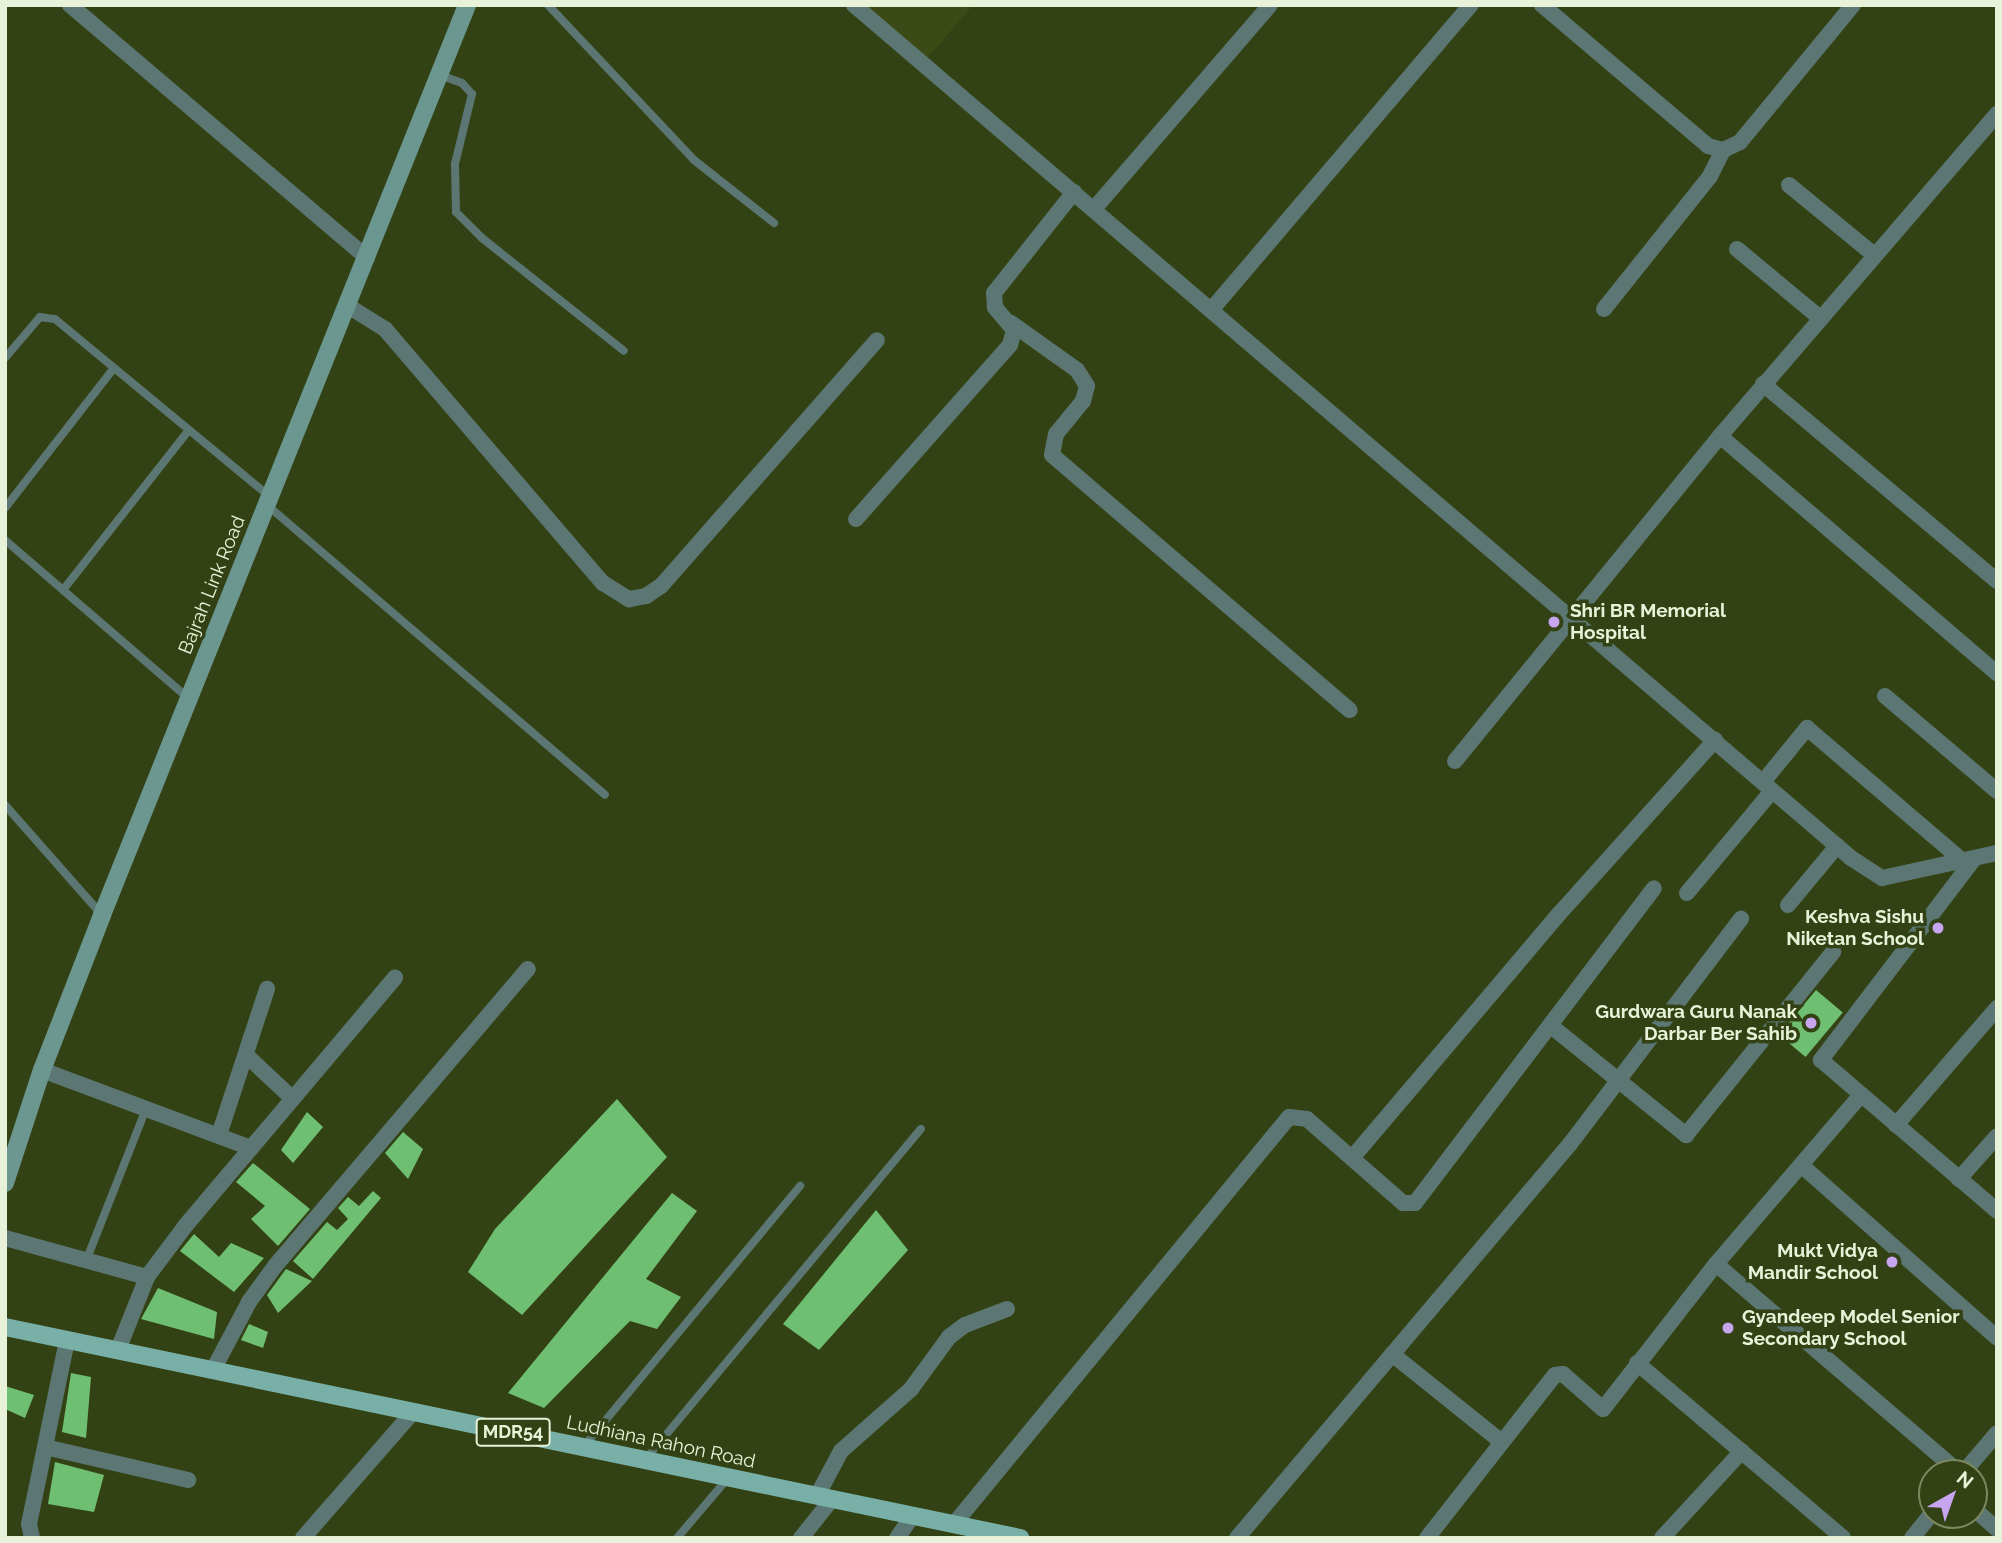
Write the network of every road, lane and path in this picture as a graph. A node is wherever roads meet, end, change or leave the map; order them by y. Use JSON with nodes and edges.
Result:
{"nodes":[{"id":1,"x":70,"y":5,"type":"edge"},
{"id":2,"x":467,"y":5,"type":"edge"},
{"id":3,"x":548,"y":5,"type":"edge"},
{"id":4,"x":854,"y":5,"type":"edge"},
{"id":5,"x":1270,"y":5,"type":"edge"},
{"id":6,"x":1471,"y":5,"type":"edge"},
{"id":7,"x":1542,"y":5,"type":"edge"},
{"id":8,"x":1853,"y":5,"type":"edge"},
{"id":9,"x":440,"y":75,"type":"junction"},
{"id":10,"x":1997,"y":114,"type":"edge"},
{"id":11,"x":1723,"y":150,"type":"junction"},
{"id":12,"x":1789,"y":185,"type":"dead end"},
{"id":13,"x":1074,"y":192,"type":"junction"},
{"id":14,"x":1094,"y":209,"type":"junction"},
{"id":15,"x":774,"y":223,"type":"dead end"},
{"id":16,"x":1737,"y":249,"type":"dead end"},
{"id":17,"x":1873,"y":254,"type":"junction"},
{"id":18,"x":367,"y":258,"type":"junction"},
{"id":19,"x":348,"y":306,"type":"junction"},
{"id":20,"x":1212,"y":309,"type":"junction"},
{"id":21,"x":1604,"y":309,"type":"dead end"},
{"id":22,"x":1820,"y":318,"type":"junction"},
{"id":23,"x":1011,"y":323,"type":"junction"},
{"id":24,"x":877,"y":340,"type":"dead end"},
{"id":25,"x":624,"y":351,"type":"dead end"},
{"id":26,"x":5,"y":358,"type":"edge"},
{"id":27,"x":114,"y":368,"type":"junction"},
{"id":28,"x":1763,"y":384,"type":"junction"},
{"id":29,"x":188,"y":431,"type":"junction"},
{"id":30,"x":1720,"y":436,"type":"junction"},
{"id":31,"x":268,"y":501,"type":"junction"},
{"id":32,"x":5,"y":508,"type":"edge"},
{"id":33,"x":856,"y":519,"type":"dead end"},
{"id":34,"x":5,"y":540,"type":"edge"},
{"id":35,"x":1997,"y":580,"type":"edge"},
{"id":36,"x":63,"y":590,"type":"junction"},
{"id":37,"x":1573,"y":617,"type":"junction"},
{"id":38,"x":1997,"y":673,"type":"edge"},
{"id":39,"x":1885,"y":696,"type":"dead end"},
{"id":40,"x":188,"y":698,"type":"junction"},
{"id":41,"x":1350,"y":710,"type":"dead end"},
{"id":42,"x":1715,"y":740,"type":"junction"},
{"id":43,"x":1455,"y":761,"type":"dead end"},
{"id":44,"x":1768,"y":786,"type":"junction"},
{"id":45,"x":1997,"y":791,"type":"edge"},
{"id":46,"x":604,"y":795,"type":"dead end"},
{"id":47,"x":5,"y":805,"type":"edge"},
{"id":48,"x":1837,"y":846,"type":"junction"},
{"id":49,"x":1997,"y":853,"type":"edge"},
{"id":50,"x":1969,"y":860,"type":"junction"},
{"id":51,"x":1654,"y":888,"type":"dead end"},
{"id":52,"x":1687,"y":893,"type":"dead end"},
{"id":53,"x":1788,"y":905,"type":"dead end"},
{"id":54,"x":102,"y":915,"type":"junction"},
{"id":55,"x":1741,"y":919,"type":"dead end"},
{"id":56,"x":1833,"y":952,"type":"dead end"},
{"id":57,"x":528,"y":969,"type":"dead end"},
{"id":58,"x":396,"y":978,"type":"dead end"},
{"id":59,"x":267,"y":989,"type":"dead end"},
{"id":60,"x":1997,"y":1008,"type":"edge"},
{"id":61,"x":1551,"y":1026,"type":"junction"},
{"id":62,"x":246,"y":1055,"type":"junction"},
{"id":63,"x":42,"y":1070,"type":"junction"},
{"id":64,"x":1618,"y":1082,"type":"junction"},
{"id":65,"x":1861,"y":1095,"type":"junction"},
{"id":66,"x":293,"y":1099,"type":"junction"},
{"id":67,"x":147,"y":1106,"type":"junction"},
{"id":68,"x":1896,"y":1125,"type":"junction"},
{"id":69,"x":920,"y":1129,"type":"dead end"},
{"id":70,"x":219,"y":1135,"type":"junction"},
{"id":71,"x":1997,"y":1136,"type":"edge"},
{"id":72,"x":251,"y":1148,"type":"junction"},
{"id":73,"x":1352,"y":1158,"type":"junction"},
{"id":74,"x":1801,"y":1165,"type":"junction"},
{"id":75,"x":1959,"y":1179,"type":"junction"},
{"id":76,"x":5,"y":1183,"type":"edge"},
{"id":77,"x":800,"y":1186,"type":"dead end"},
{"id":78,"x":1997,"y":1211,"type":"edge"},
{"id":79,"x":5,"y":1238,"type":"edge"},
{"id":80,"x":86,"y":1261,"type":"junction"},
{"id":81,"x":1716,"y":1264,"type":"junction"},
{"id":82,"x":147,"y":1277,"type":"junction"},
{"id":83,"x":1007,"y":1309,"type":"dead end"},
{"id":84,"x":5,"y":1327,"type":"edge"},
{"id":85,"x":1997,"y":1338,"type":"edge"},
{"id":86,"x":67,"y":1340,"type":"junction"},
{"id":87,"x":118,"y":1350,"type":"junction"},
{"id":88,"x":1392,"y":1354,"type":"junction"},
{"id":89,"x":1637,"y":1363,"type":"junction"},
{"id":90,"x":213,"y":1370,"type":"junction"},
{"id":91,"x":413,"y":1412,"type":"junction"},
{"id":92,"x":1996,"y":1435,"type":"edge"},
{"id":93,"x":1502,"y":1443,"type":"junction"},
{"id":94,"x":45,"y":1447,"type":"junction"},
{"id":95,"x":584,"y":1447,"type":"junction"},
{"id":96,"x":1742,"y":1451,"type":"junction"},
{"id":97,"x":1945,"y":1459,"type":"edge"},
{"id":98,"x":1974,"y":1459,"type":"edge"},
{"id":99,"x":645,"y":1460,"type":"junction"},
{"id":100,"x":729,"y":1477,"type":"junction"},
{"id":101,"x":188,"y":1480,"type":"dead end"},
{"id":102,"x":825,"y":1497,"type":"junction"},
{"id":103,"x":913,"y":1516,"type":"junction"},
{"id":104,"x":954,"y":1524,"type":"junction"},
{"id":105,"x":32,"y":1538,"type":"edge"},
{"id":106,"x":303,"y":1538,"type":"edge"},
{"id":107,"x":677,"y":1538,"type":"edge"},
{"id":108,"x":801,"y":1538,"type":"edge"},
{"id":109,"x":897,"y":1538,"type":"edge"},
{"id":110,"x":1020,"y":1538,"type":"edge"},
{"id":111,"x":1237,"y":1538,"type":"edge"},
{"id":112,"x":1427,"y":1538,"type":"edge"},
{"id":113,"x":1662,"y":1538,"type":"edge"},
{"id":114,"x":1843,"y":1538,"type":"edge"}],
"edges":[{"from":1,"to":18,"type":"street"},
{"from":2,"to":9,"type":"street","name":"Bajrah Link Road"},
{"from":3,"to":15,"type":"lane"},
{"from":4,"to":13,"type":"street"},
{"from":5,"to":14,"type":"street"},
{"from":6,"to":20,"type":"street"},
{"from":7,"to":11,"type":"street"},
{"from":8,"to":11,"type":"street"},
{"from":9,"to":18,"type":"street","name":"Bajrah Link Road"},
{"from":9,"to":25,"type":"lane"},
{"from":10,"to":17,"type":"street"},
{"from":11,"to":21,"type":"street"},
{"from":12,"to":17,"type":"street"},
{"from":13,"to":14,"type":"street"},
{"from":13,"to":23,"type":"street"},
{"from":14,"to":20,"type":"street"},
{"from":16,"to":22,"type":"street"},
{"from":17,"to":22,"type":"street"},
{"from":18,"to":19,"type":"street","name":"Bajrah Link Road"},
{"from":19,"to":24,"type":"street"},
{"from":19,"to":31,"type":"street","name":"Bajrah Link Road"},
{"from":20,"to":37,"type":"street"},
{"from":22,"to":28,"type":"street"},
{"from":23,"to":33,"type":"street"},
{"from":23,"to":41,"type":"street"},
{"from":26,"to":27,"type":"lane"},
{"from":27,"to":29,"type":"lane"},
{"from":27,"to":32,"type":"lane"},
{"from":28,"to":30,"type":"street"},
{"from":28,"to":35,"type":"street"},
{"from":29,"to":31,"type":"lane"},
{"from":29,"to":36,"type":"lane"},
{"from":30,"to":37,"type":"street"},
{"from":30,"to":38,"type":"street"},
{"from":31,"to":40,"type":"street","name":"Bajrah Link Road"},
{"from":31,"to":46,"type":"lane"},
{"from":34,"to":36,"type":"lane"},
{"from":36,"to":40,"type":"lane"},
{"from":37,"to":42,"type":"street"},
{"from":37,"to":43,"type":"street"},
{"from":39,"to":45,"type":"street"},
{"from":40,"to":54,"type":"street","name":"Bajrah Link Road"},
{"from":42,"to":44,"type":"street"},
{"from":42,"to":73,"type":"street"},
{"from":44,"to":48,"type":"street"},
{"from":44,"to":50,"type":"street"},
{"from":44,"to":52,"type":"street"},
{"from":47,"to":54,"type":"lane"},
{"from":48,"to":50,"type":"street"},
{"from":48,"to":53,"type":"street"},
{"from":49,"to":50,"type":"street"},
{"from":50,"to":65,"type":"street"},
{"from":51,"to":61,"type":"street"},
{"from":54,"to":63,"type":"street","name":"Bajrah Link Road"},
{"from":55,"to":64,"type":"street"},
{"from":56,"to":64,"type":"street"},
{"from":57,"to":90,"type":"street"},
{"from":58,"to":66,"type":"street"},
{"from":59,"to":62,"type":"street"},
{"from":60,"to":68,"type":"street"},
{"from":61,"to":64,"type":"street"},
{"from":61,"to":73,"type":"street"},
{"from":62,"to":66,"type":"street"},
{"from":62,"to":70,"type":"street"},
{"from":63,"to":67,"type":"street"},
{"from":63,"to":76,"type":"street","name":"Bajrah Link Road"},
{"from":64,"to":88,"type":"street"},
{"from":65,"to":68,"type":"street"},
{"from":65,"to":74,"type":"street"},
{"from":66,"to":72,"type":"street"},
{"from":67,"to":70,"type":"street"},
{"from":67,"to":80,"type":"lane"},
{"from":68,"to":75,"type":"street"},
{"from":69,"to":99,"type":"lane"},
{"from":70,"to":72,"type":"street"},
{"from":71,"to":75,"type":"street"},
{"from":72,"to":82,"type":"street"},
{"from":73,"to":104,"type":"street"},
{"from":74,"to":81,"type":"street"},
{"from":74,"to":85,"type":"street"},
{"from":75,"to":78,"type":"street"},
{"from":77,"to":95,"type":"lane"},
{"from":79,"to":80,"type":"street"},
{"from":80,"to":82,"type":"street"},
{"from":81,"to":89,"type":"street"},
{"from":81,"to":97,"type":"street"},
{"from":82,"to":87,"type":"street"},
{"from":83,"to":102,"type":"street"},
{"from":84,"to":86,"type":"main road","name":"Ludhiana Rahon Road","number":"MDR54"},
{"from":86,"to":87,"type":"main road","name":"Ludhiana Rahon Road","number":"MDR54"},
{"from":86,"to":94,"type":"street"},
{"from":87,"to":90,"type":"main road","name":"Ludhiana Rahon Road","number":"MDR54"},
{"from":88,"to":93,"type":"street"},
{"from":88,"to":111,"type":"street"},
{"from":89,"to":93,"type":"street"},
{"from":89,"to":96,"type":"street"},
{"from":90,"to":91,"type":"main road","name":"Ludhiana Rahon Road","number":"MDR54"},
{"from":91,"to":95,"type":"main road","name":"Ludhiana Rahon Road","number":"MDR54"},
{"from":91,"to":106,"type":"street"},
{"from":92,"to":98,"type":"street"},
{"from":93,"to":112,"type":"street"},
{"from":94,"to":101,"type":"street"},
{"from":94,"to":105,"type":"street"},
{"from":95,"to":99,"type":"main road","name":"Ludhiana Rahon Road","number":"MDR54"},
{"from":96,"to":113,"type":"street"},
{"from":96,"to":114,"type":"street"},
{"from":99,"to":100,"type":"main road","name":"Ludhiana Rahon Road","number":"MDR54"},
{"from":100,"to":102,"type":"main road","name":"Ludhiana Rahon Road","number":"MDR54"},
{"from":100,"to":107,"type":"lane"},
{"from":102,"to":103,"type":"main road","name":"Ludhiana Rahon Road","number":"MDR54"},
{"from":102,"to":108,"type":"street"},
{"from":103,"to":104,"type":"main road","name":"Ludhiana Rahon Road","number":"MDR54"},
{"from":103,"to":109,"type":"street"},
{"from":104,"to":110,"type":"main road","name":"Ludhiana Rahon Road","number":"MDR54"}]}
